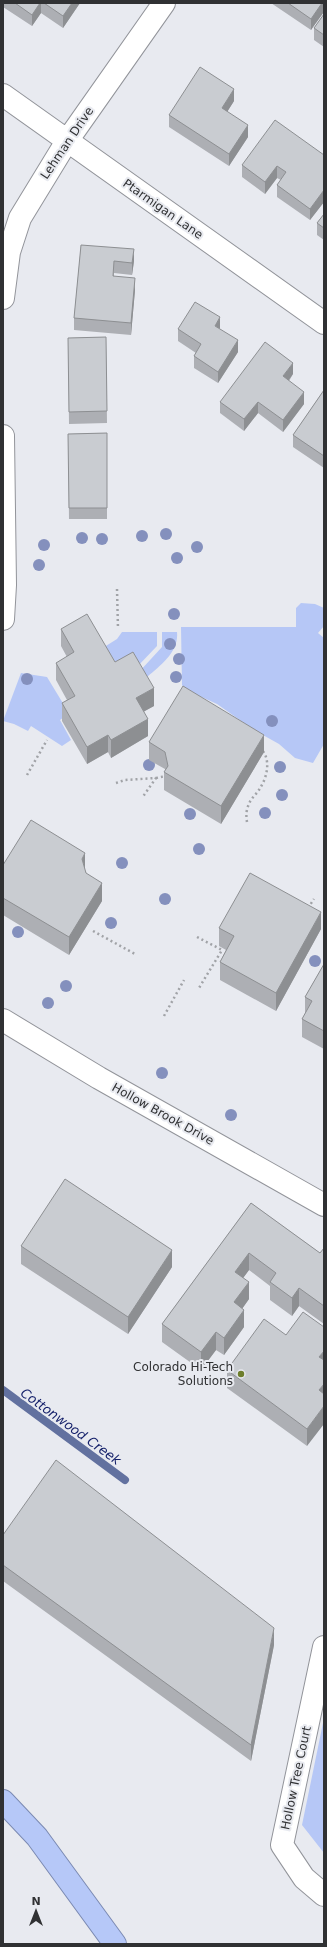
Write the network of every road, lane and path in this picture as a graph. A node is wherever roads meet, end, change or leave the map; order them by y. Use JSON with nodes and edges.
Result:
{"nodes":[{"id":1,"x":164,"y":3,"type":"edge"},
{"id":2,"x":3,"y":95,"type":"edge"},
{"id":3,"x":67,"y":141,"type":"junction"},
{"id":4,"x":3,"y":298,"type":"edge"},
{"id":5,"x":324,"y":323,"type":"edge"},
{"id":6,"x":3,"y":436,"type":"edge"},
{"id":7,"x":117,"y":590,"type":"dead end"},
{"id":8,"x":3,"y":620,"type":"edge"},
{"id":9,"x":118,"y":629,"type":"dead end"},
{"id":10,"x":47,"y":740,"type":"dead end"},
{"id":11,"x":256,"y":746,"type":"edge"},
{"id":12,"x":27,"y":775,"type":"dead end"},
{"id":13,"x":166,"y":776,"type":"edge"},
{"id":14,"x":156,"y":778,"type":"junction"},
{"id":15,"x":116,"y":783,"type":"dead end"},
{"id":16,"x":142,"y":798,"type":"dead end"},
{"id":17,"x":247,"y":822,"type":"dead end"},
{"id":18,"x":314,"y":898,"type":"dead end"},
{"id":19,"x":305,"y":914,"type":"edge"},
{"id":20,"x":93,"y":931,"type":"dead end"},
{"id":21,"x":197,"y":937,"type":"dead end"},
{"id":22,"x":135,"y":954,"type":"dead end"},
{"id":23,"x":184,"y":980,"type":"dead end"},
{"id":24,"x":199,"y":988,"type":"dead end"},
{"id":25,"x":164,"y":1016,"type":"dead end"},
{"id":26,"x":3,"y":1020,"type":"edge"},
{"id":27,"x":324,"y":1205,"type":"edge"},
{"id":28,"x":324,"y":1647,"type":"edge"},
{"id":29,"x":3,"y":1801,"type":"edge"},
{"id":30,"x":324,"y":1895,"type":"edge"},
{"id":31,"x":115,"y":1944,"type":"edge"}],
"edges":[{"from":1,"to":3,"type":"street","name":"Lehman Drive"},
{"from":2,"to":3,"type":"street","name":"Ptarmigan Lane"},
{"from":3,"to":4,"type":"street","name":"Lehman Drive"},
{"from":3,"to":5,"type":"street","name":"Ptarmigan Lane"},
{"from":6,"to":8,"type":"street"},
{"from":7,"to":9,"type":"path"},
{"from":10,"to":12,"type":"path"},
{"from":11,"to":17,"type":"path"},
{"from":13,"to":14,"type":"path"},
{"from":14,"to":15,"type":"path"},
{"from":14,"to":16,"type":"path"},
{"from":18,"to":19,"type":"path"},
{"from":20,"to":22,"type":"path"},
{"from":21,"to":24,"type":"path"},
{"from":23,"to":25,"type":"path"},
{"from":26,"to":27,"type":"street","name":"Hollow Brook Drive"},
{"from":28,"to":30,"type":"street","name":"Hollow Tree Court"},
{"from":29,"to":31,"type":"highway"}]}
